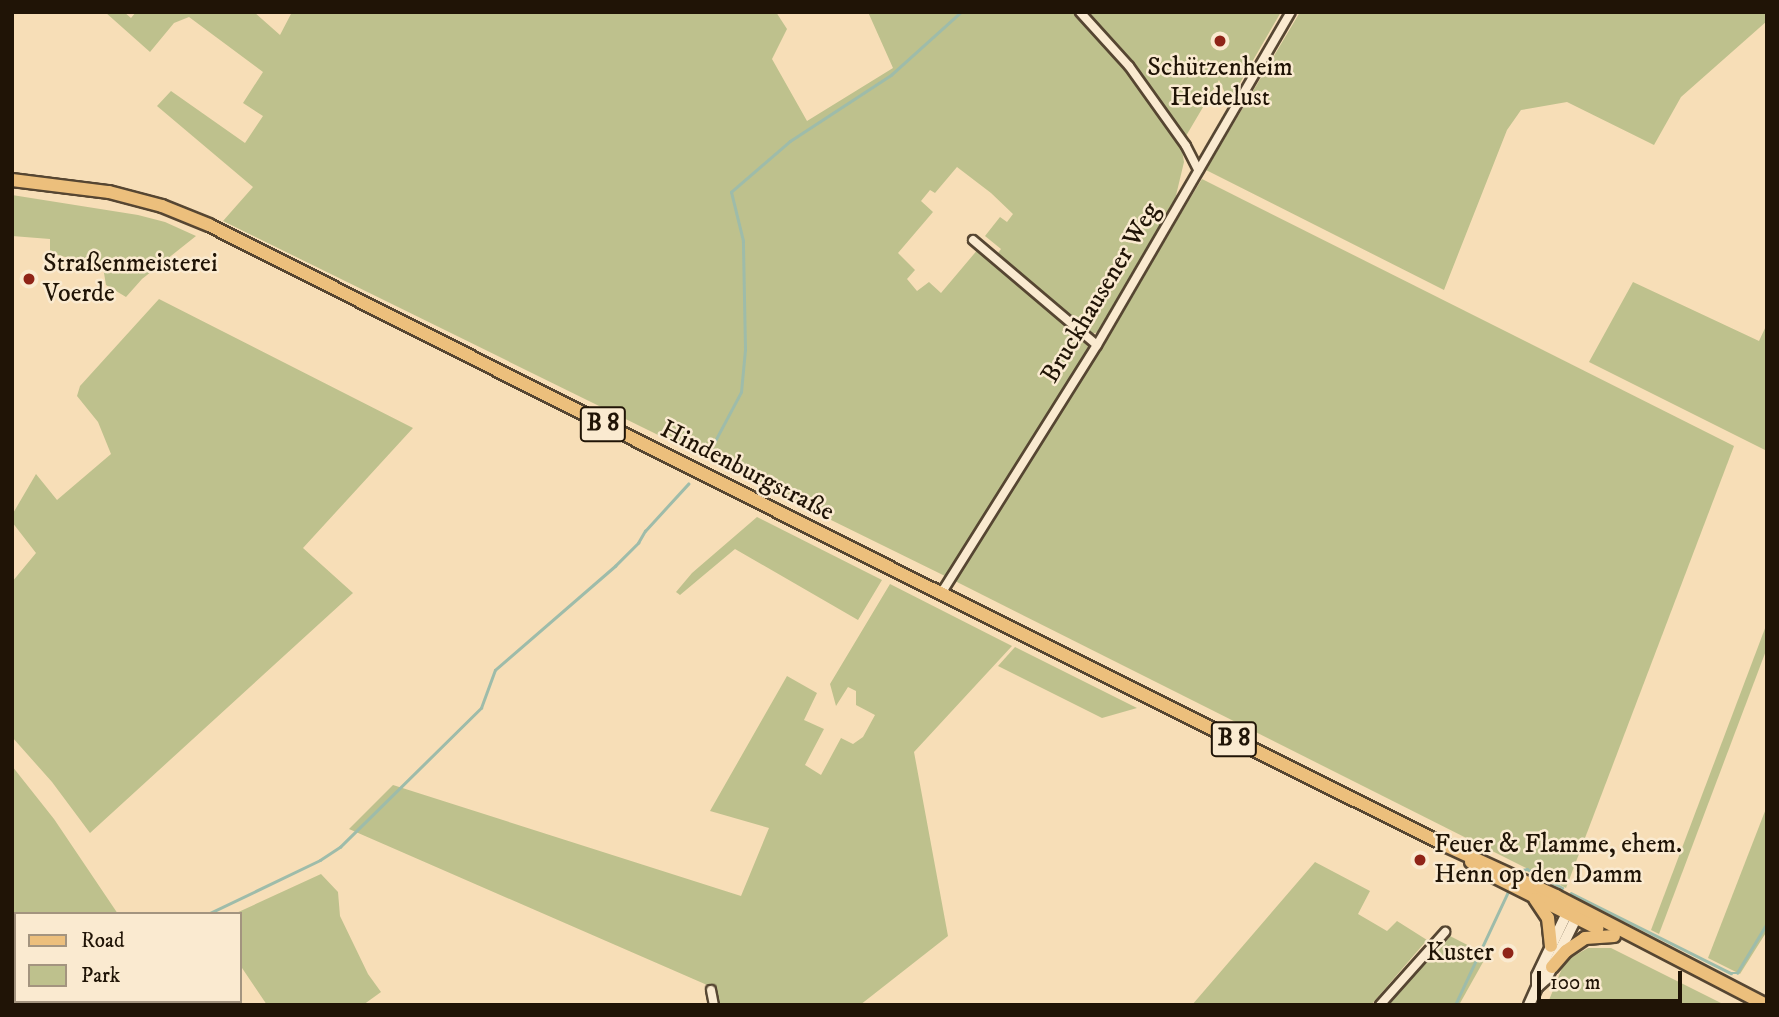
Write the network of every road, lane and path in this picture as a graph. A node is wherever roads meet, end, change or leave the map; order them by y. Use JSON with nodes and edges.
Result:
{"nodes":[{"id":1,"x":1080,"y":12,"type":"edge"},
{"id":2,"x":1291,"y":12,"type":"edge"},
{"id":3,"x":1198,"y":170,"type":"junction"},
{"id":4,"x":12,"y":180,"type":"edge"},
{"id":5,"x":973,"y":240,"type":"dead end"},
{"id":6,"x":1097,"y":345,"type":"junction"},
{"id":7,"x":942,"y":592,"type":"junction"},
{"id":8,"x":1447,"y":846,"type":"junction"},
{"id":9,"x":1530,"y":894,"type":"junction"},
{"id":10,"x":1574,"y":911,"type":"junction"},
{"id":11,"x":1445,"y":932,"type":"dead end"},
{"id":12,"x":1614,"y":936,"type":"junction"},
{"id":13,"x":1551,"y":946,"type":"junction"},
{"id":14,"x":1552,"y":967,"type":"junction"},
{"id":15,"x":1707,"y":975,"type":"junction"},
{"id":16,"x":1537,"y":987,"type":"junction"},
{"id":17,"x":711,"y":990,"type":"dead end"},
{"id":18,"x":714,"y":1005,"type":"edge"},
{"id":19,"x":1380,"y":1005,"type":"edge"},
{"id":20,"x":1529,"y":1005,"type":"edge"},
{"id":21,"x":1766,"y":1005,"type":"edge"}],
"edges":[{"from":1,"to":3,"type":"street"},
{"from":2,"to":3,"type":"street","name":"Bruckhausener Weg"},
{"from":3,"to":6,"type":"street","name":"Bruckhausener Weg"},
{"from":4,"to":7,"type":"main road","name":"Hindenburgstraße","number":"B 8"},
{"from":5,"to":6,"type":"street"},
{"from":6,"to":7,"type":"street","name":"Bruckhausener Weg"},
{"from":7,"to":8,"type":"main road","name":"Hindenburgstraße","number":"B 8"},
{"from":8,"to":9,"type":"main road","name":"Hindenburgstraße","number":"B 8"},
{"from":8,"to":10,"type":"main road","name":"Hindenburgstraße","number":"B 8"},
{"from":9,"to":10,"type":"main road","name":"Hindenburgstraße","number":"B 8"},
{"from":9,"to":13,"type":"main road"},
{"from":10,"to":12,"type":"main road","name":"Hindenburgstraße","number":"B 8"},
{"from":10,"to":13,"type":"street"},
{"from":10,"to":14,"type":"street"},
{"from":10,"to":15,"type":"main road","name":"Hindenburgstraße","number":"B 8"},
{"from":11,"to":19,"type":"street"},
{"from":12,"to":14,"type":"main road"},
{"from":12,"to":15,"type":"main road","name":"Hindenburgstraße","number":"B 8"},
{"from":13,"to":16,"type":"street"},
{"from":14,"to":16,"type":"street"},
{"from":15,"to":21,"type":"main road","name":"Hindenburgstraße","number":"B 8"},
{"from":16,"to":20,"type":"street"},
{"from":17,"to":18,"type":"street"}]}
